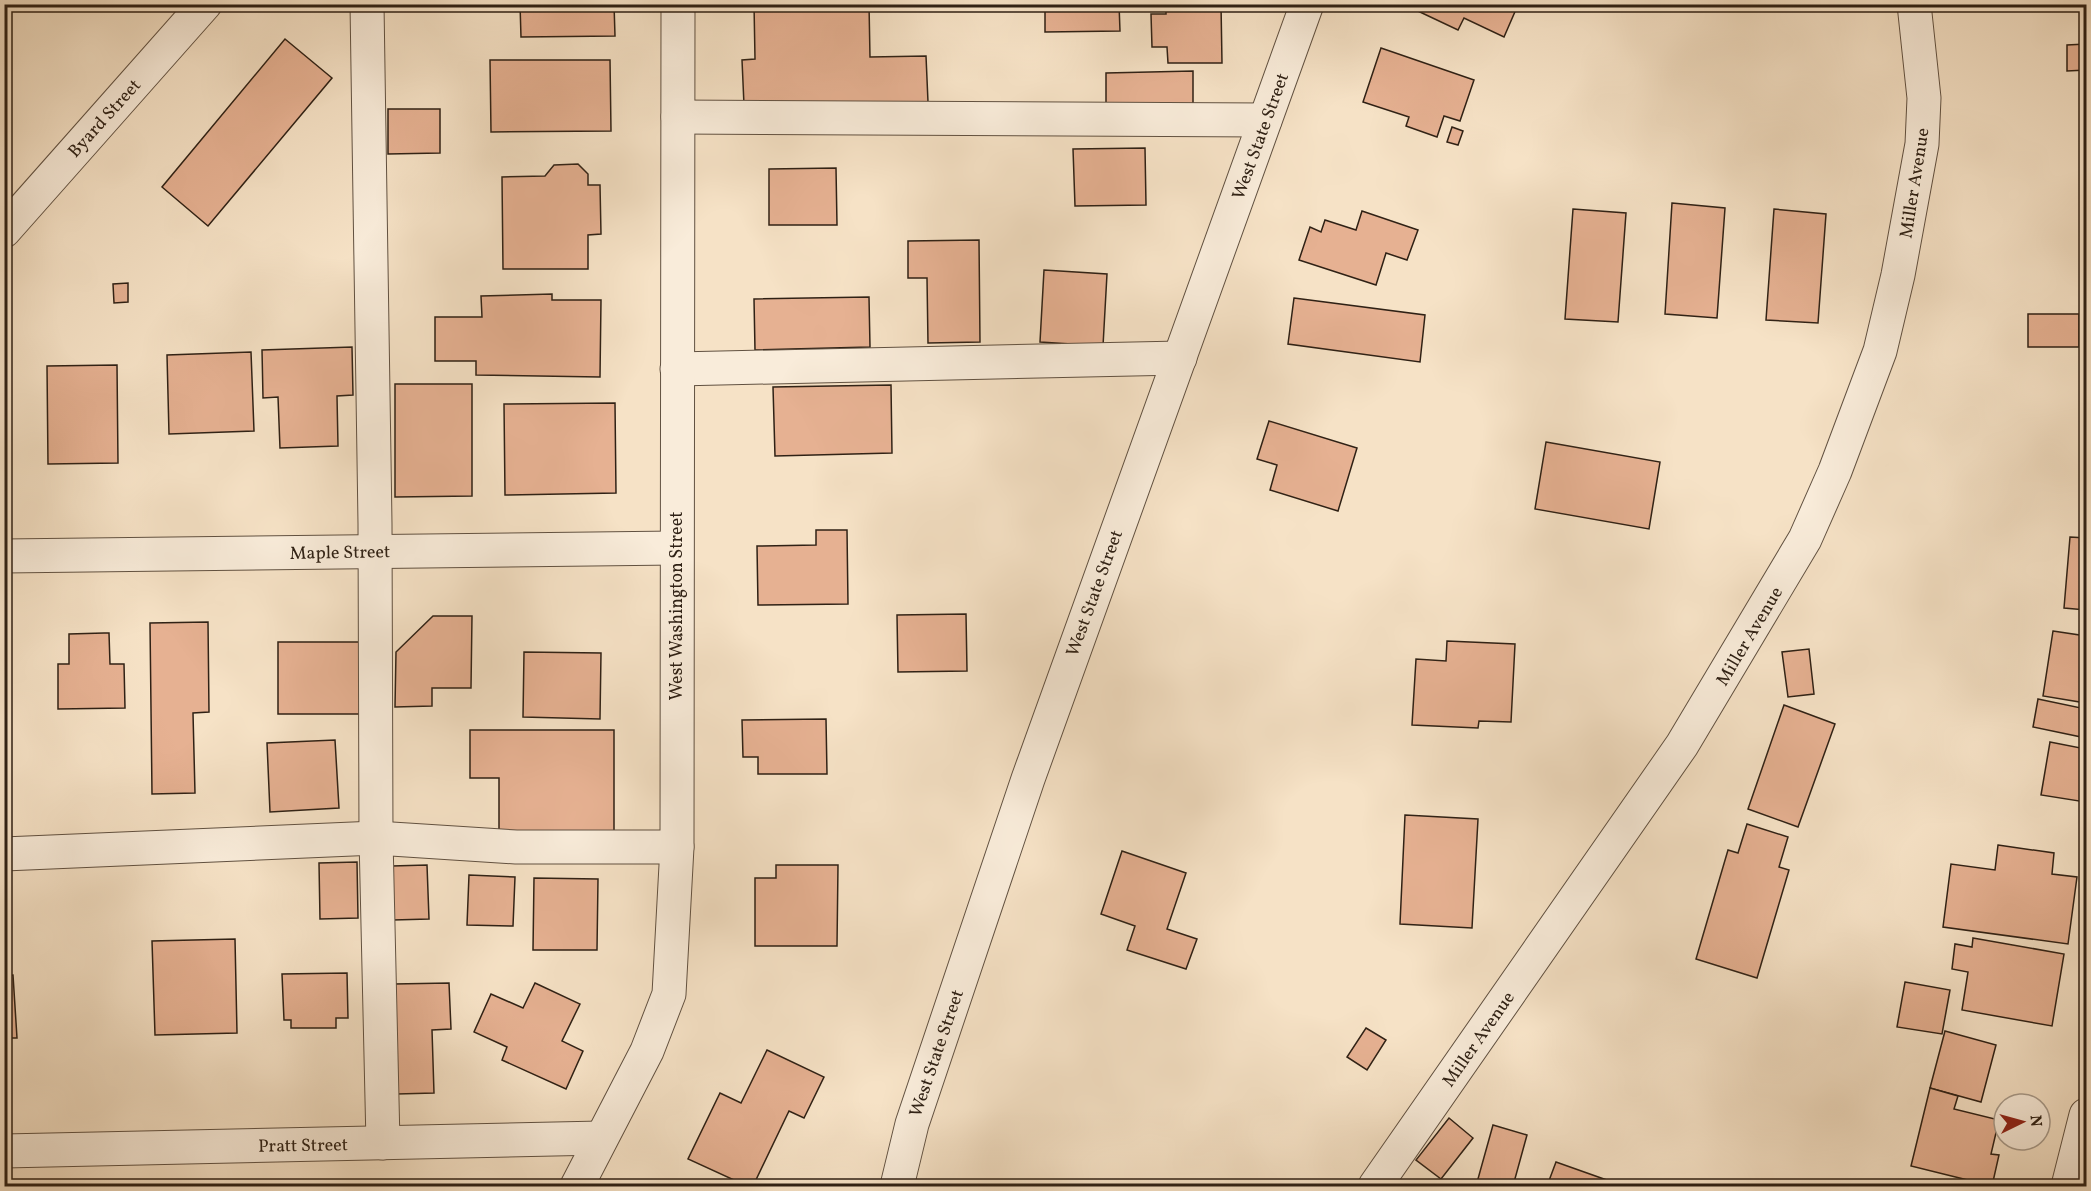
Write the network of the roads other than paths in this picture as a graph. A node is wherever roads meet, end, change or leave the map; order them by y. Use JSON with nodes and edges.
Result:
{"nodes":[{"id":1,"x":205,"y":4,"type":"edge"},
{"id":2,"x":367,"y":4,"type":"edge"},
{"id":3,"x":678,"y":4,"type":"edge"},
{"id":4,"x":1307,"y":4,"type":"edge"},
{"id":5,"x":1914,"y":4,"type":"edge"},
{"id":6,"x":678,"y":117,"type":"junction"},
{"id":7,"x":1265,"y":120,"type":"junction"},
{"id":8,"x":4,"y":231,"type":"edge"},
{"id":9,"x":1180,"y":358,"type":"junction"},
{"id":10,"x":677,"y":369,"type":"junction"},
{"id":11,"x":676,"y":548,"type":"junction"},
{"id":12,"x":375,"y":552,"type":"junction"},
{"id":13,"x":4,"y":556,"type":"edge"},
{"id":14,"x":376,"y":838,"type":"junction"},
{"id":15,"x":677,"y":847,"type":"junction"},
{"id":16,"x":4,"y":854,"type":"edge"},
{"id":17,"x":2086,"y":1115,"type":"edge"},
{"id":18,"x":601,"y":1138,"type":"junction"},
{"id":19,"x":383,"y":1143,"type":"junction"},
{"id":20,"x":4,"y":1151,"type":"edge"},
{"id":21,"x":577,"y":1186,"type":"edge"},
{"id":22,"x":897,"y":1186,"type":"edge"},
{"id":23,"x":1374,"y":1186,"type":"edge"},
{"id":24,"x":2068,"y":1186,"type":"edge"}],
"edges":[{"from":1,"to":8,"type":"street","name":"Byard Street"},
{"from":2,"to":12,"type":"street"},
{"from":3,"to":6,"type":"street","name":"West Washington Street"},
{"from":4,"to":7,"type":"street","name":"West State Street"},
{"from":5,"to":23,"type":"street","name":"Miller Avenue"},
{"from":6,"to":7,"type":"street"},
{"from":6,"to":10,"type":"street","name":"West Washington Street"},
{"from":7,"to":9,"type":"street","name":"West State Street"},
{"from":9,"to":10,"type":"street"},
{"from":9,"to":22,"type":"street","name":"West State Street"},
{"from":10,"to":11,"type":"street","name":"West Washington Street"},
{"from":11,"to":12,"type":"street","name":"Maple Street"},
{"from":11,"to":15,"type":"street","name":"West Washington Street"},
{"from":12,"to":13,"type":"street","name":"Maple Street"},
{"from":12,"to":14,"type":"street"},
{"from":14,"to":15,"type":"street"},
{"from":14,"to":16,"type":"street"},
{"from":14,"to":19,"type":"street"},
{"from":15,"to":18,"type":"street","name":"West Washington Street"},
{"from":17,"to":24,"type":"street"},
{"from":18,"to":19,"type":"street","name":"Pratt Street"},
{"from":18,"to":21,"type":"street","name":"West Washington Street"},
{"from":19,"to":20,"type":"street","name":"Pratt Street"}]}
